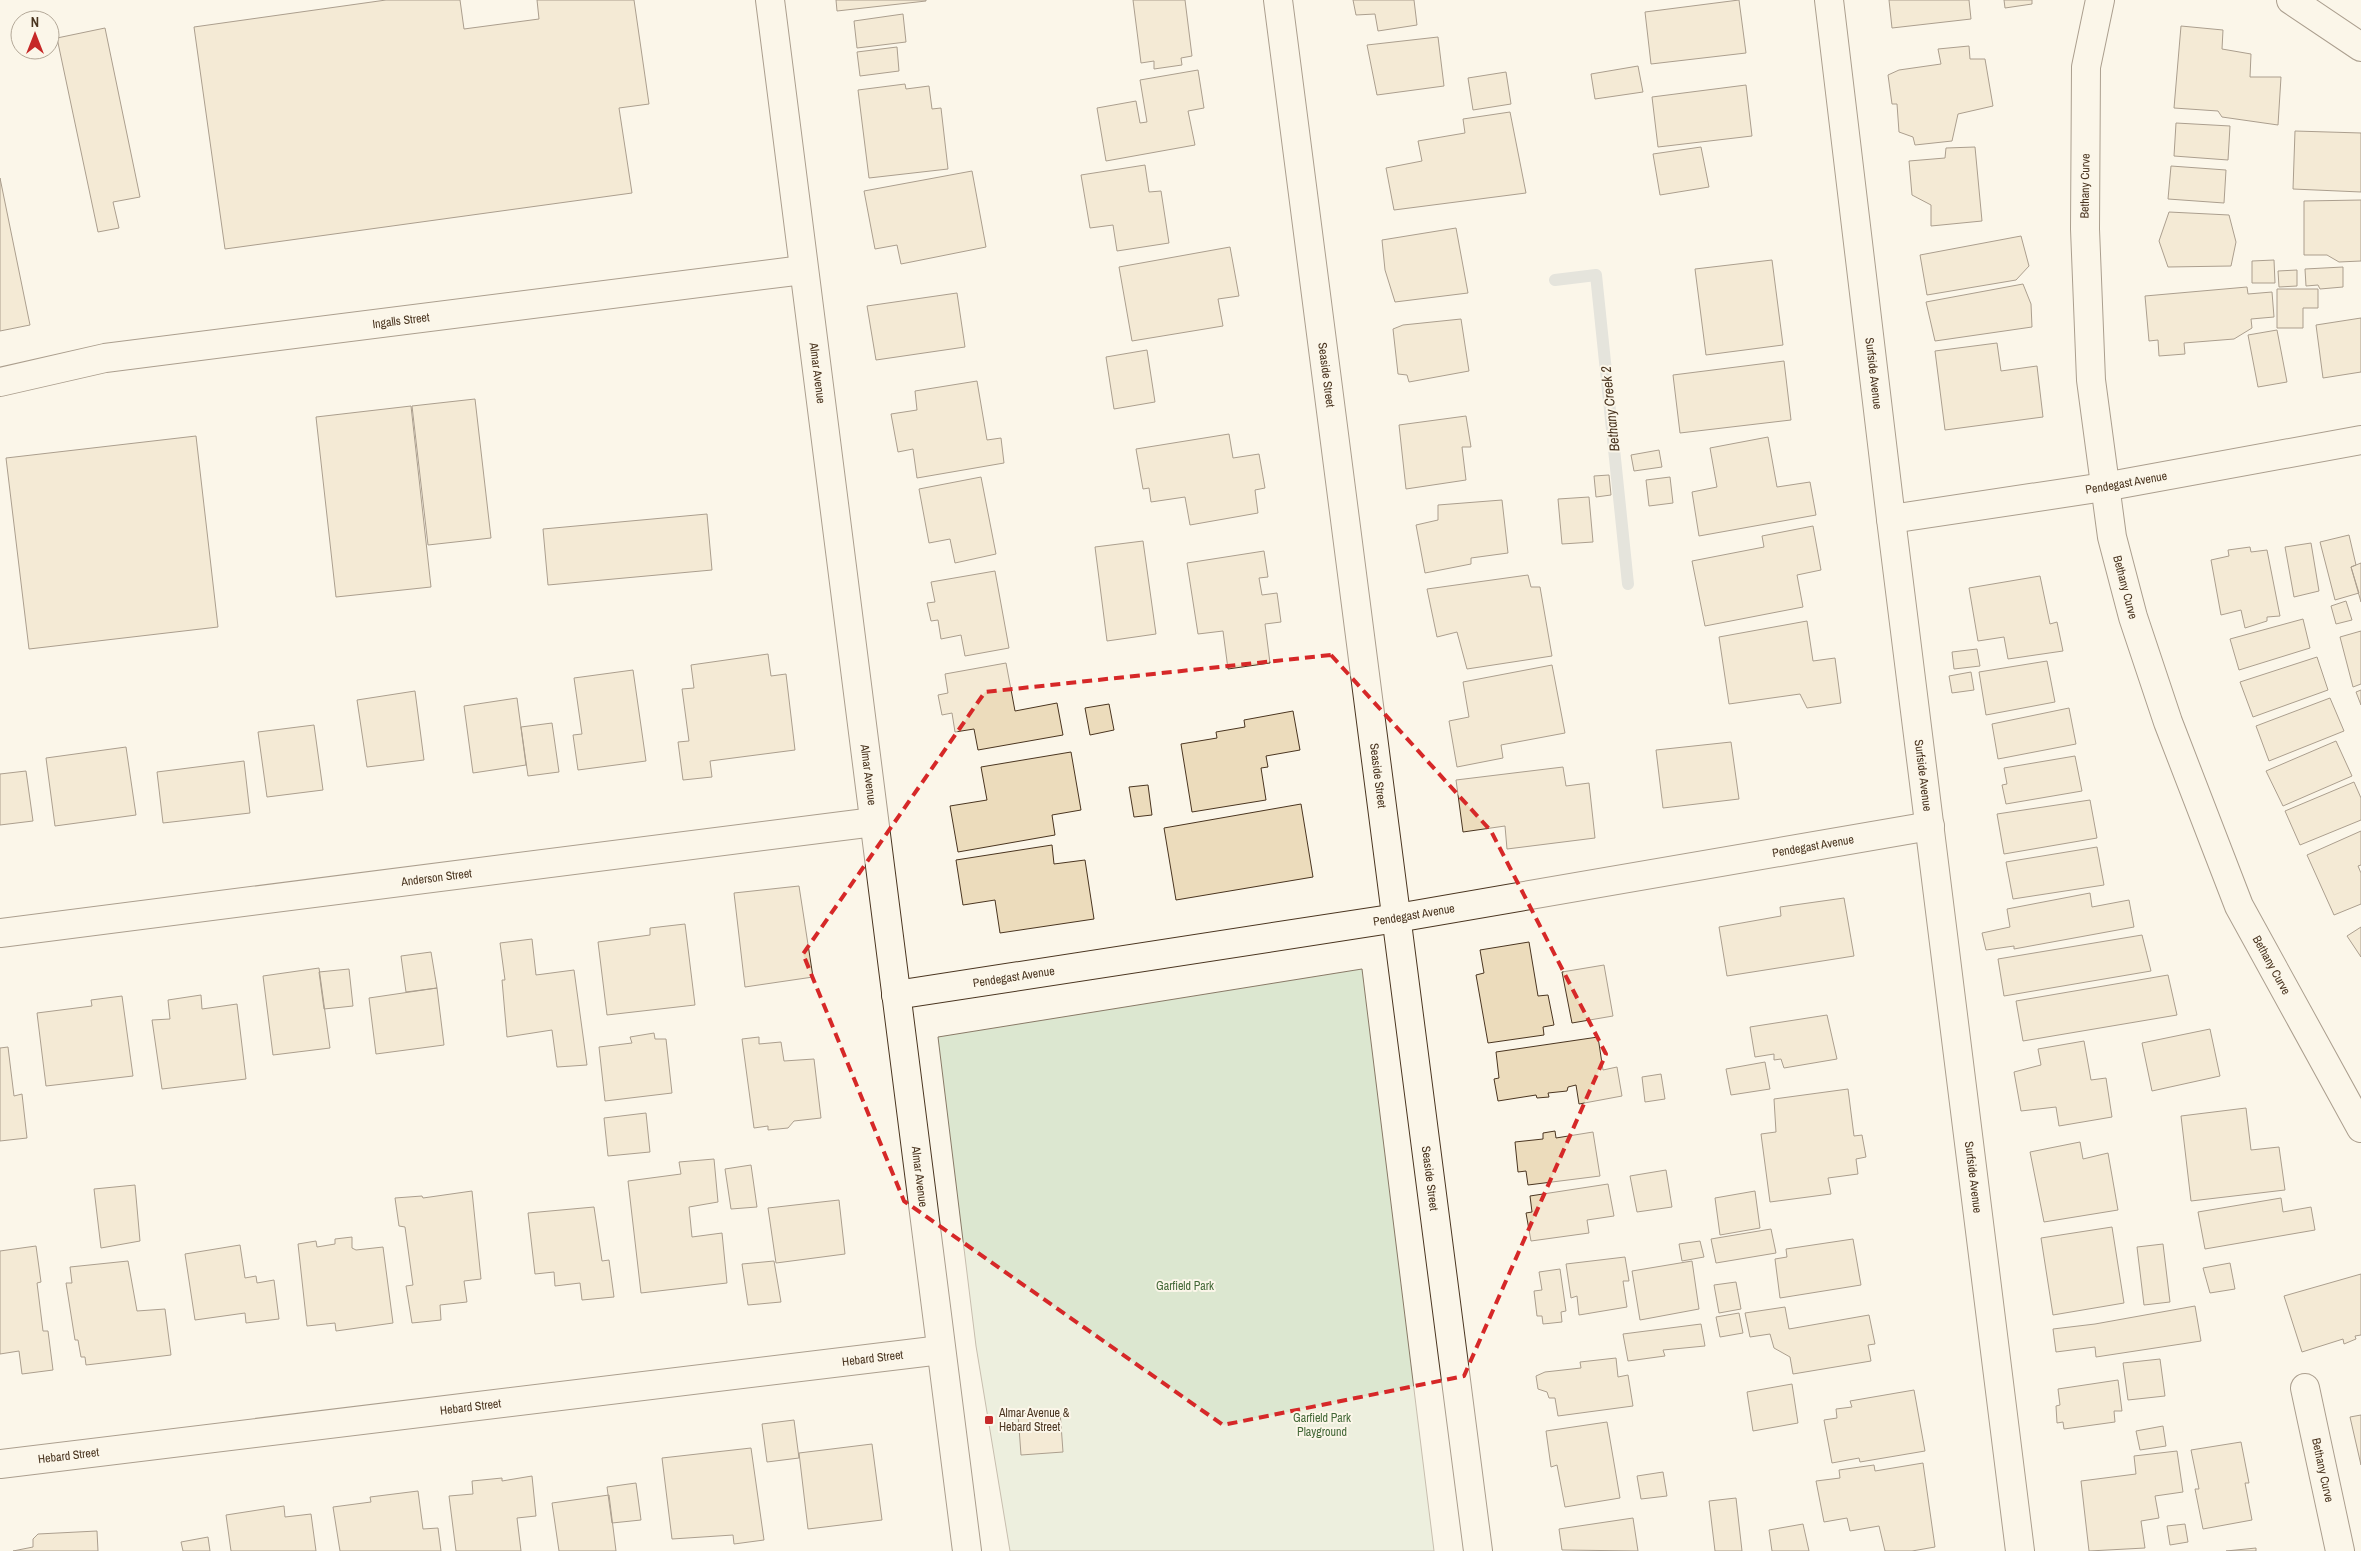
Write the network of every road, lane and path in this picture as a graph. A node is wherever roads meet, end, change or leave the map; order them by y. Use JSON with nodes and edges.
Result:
{"nodes":[{"id":1,"x":770,"y":0,"type":"edge"},
{"id":2,"x":1278,"y":0,"type":"edge"},
{"id":3,"x":1829,"y":0,"type":"edge"},
{"id":4,"x":2100,"y":0,"type":"edge"},
{"id":5,"x":2291,"y":0,"type":"edge"},
{"id":6,"x":2361,"y":46,"type":"edge"},
{"id":7,"x":803,"y":270,"type":"junction"},
{"id":8,"x":0,"y":382,"type":"edge"},
{"id":9,"x":2361,"y":440,"type":"edge"},
{"id":10,"x":2104,"y":487,"type":"junction"},
{"id":11,"x":1891,"y":519,"type":"junction"},
{"id":12,"x":874,"y":822,"type":"junction"},
{"id":13,"x":1930,"y":826,"type":"junction"},
{"id":14,"x":1397,"y":918,"type":"junction"},
{"id":15,"x":0,"y":933,"type":"edge"},
{"id":16,"x":896,"y":995,"type":"junction"},
{"id":17,"x":2361,"y":1128,"type":"edge"},
{"id":18,"x":941,"y":1350,"type":"junction"},
{"id":19,"x":2305,"y":1388,"type":"dead end"},
{"id":20,"x":0,"y":1464,"type":"edge"},
{"id":21,"x":967,"y":1551,"type":"edge"},
{"id":22,"x":1478,"y":1551,"type":"edge"},
{"id":23,"x":2020,"y":1551,"type":"edge"},
{"id":24,"x":2340,"y":1551,"type":"edge"}],
"edges":[{"from":1,"to":7,"type":"street","name":"Almar Avenue"},
{"from":2,"to":14,"type":"street","name":"Seaside Street"},
{"from":3,"to":11,"type":"street","name":"Surfside Avenue"},
{"from":4,"to":10,"type":"street","name":"Bethany Curve"},
{"from":5,"to":6,"type":"street"},
{"from":7,"to":8,"type":"street","name":"Ingalls Street"},
{"from":7,"to":12,"type":"street","name":"Almar Avenue"},
{"from":9,"to":10,"type":"street","name":"Pendegast Avenue"},
{"from":10,"to":11,"type":"street","name":"Pendegast Avenue"},
{"from":10,"to":17,"type":"street","name":"Bethany Curve"},
{"from":11,"to":13,"type":"street","name":"Surfside Avenue"},
{"from":12,"to":15,"type":"street","name":"Anderson Street"},
{"from":12,"to":16,"type":"street","name":"Almar Avenue"},
{"from":13,"to":14,"type":"street","name":"Pendegast Avenue"},
{"from":13,"to":23,"type":"street","name":"Surfside Avenue"},
{"from":14,"to":16,"type":"street","name":"Pendegast Avenue"},
{"from":14,"to":22,"type":"street","name":"Seaside Street"},
{"from":16,"to":18,"type":"street","name":"Almar Avenue"},
{"from":18,"to":20,"type":"street","name":"Hebard Street"},
{"from":18,"to":21,"type":"street","name":"Almar Avenue"},
{"from":19,"to":24,"type":"street","name":"Bethany Curve"}]}
